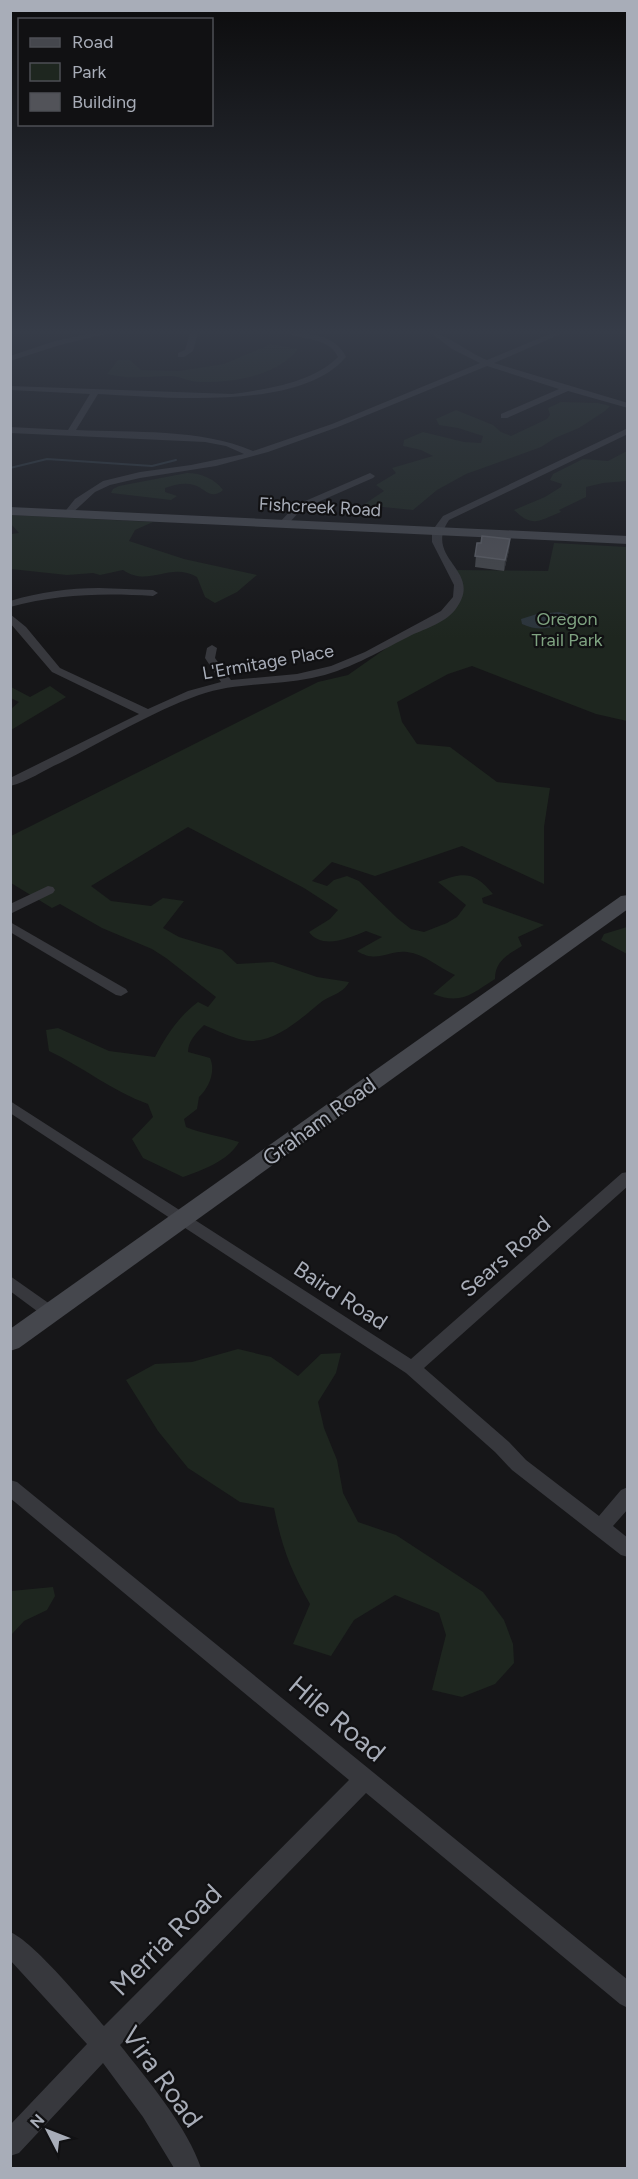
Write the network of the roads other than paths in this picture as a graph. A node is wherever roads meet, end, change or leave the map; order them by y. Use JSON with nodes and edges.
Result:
{"nodes":[{"id":1,"x":122,"y":435,"type":"edge"},
{"id":2,"x":312,"y":435,"type":"edge"},
{"id":3,"x":616,"y":435,"type":"joint"},
{"id":4,"x":627,"y":438,"type":"edge"},
{"id":5,"x":252,"y":454,"type":"junction"},
{"id":6,"x":370,"y":476,"type":"dead end"},
{"id":7,"x":10,"y":511,"type":"edge"},
{"id":8,"x":68,"y":514,"type":"junction"},
{"id":9,"x":284,"y":523,"type":"junction"},
{"id":10,"x":438,"y":531,"type":"junction"},
{"id":11,"x":627,"y":540,"type":"edge"},
{"id":12,"x":153,"y":593,"type":"dead end"},
{"id":13,"x":10,"y":604,"type":"edge"},
{"id":14,"x":13,"y":622,"type":"edge"},
{"id":15,"x":212,"y":648,"type":"dead end"},
{"id":16,"x":228,"y":683,"type":"junction"},
{"id":17,"x":149,"y":714,"type":"junction"},
{"id":18,"x":10,"y":783,"type":"edge"},
{"id":19,"x":48,"y":890,"type":"dead end"},
{"id":20,"x":627,"y":900,"type":"edge"},
{"id":21,"x":10,"y":910,"type":"edge"},
{"id":22,"x":10,"y":926,"type":"edge"},
{"id":23,"x":121,"y":992,"type":"dead end"},
{"id":24,"x":10,"y":1106,"type":"edge"},
{"id":25,"x":627,"y":1177,"type":"edge"},
{"id":26,"x":183,"y":1220,"type":"junction"},
{"id":27,"x":10,"y":1282,"type":"edge"},
{"id":28,"x":51,"y":1313,"type":"junction"},
{"id":29,"x":10,"y":1342,"type":"edge"},
{"id":30,"x":412,"y":1368,"type":"junction"},
{"id":31,"x":10,"y":1486,"type":"edge"},
{"id":32,"x":627,"y":1495,"type":"edge"},
{"id":33,"x":601,"y":1527,"type":"junction"},
{"id":34,"x":627,"y":1549,"type":"edge"},
{"id":35,"x":365,"y":1779,"type":"junction"},
{"id":36,"x":10,"y":1943,"type":"edge"},
{"id":37,"x":627,"y":1996,"type":"edge"},
{"id":38,"x":103,"y":2045,"type":"junction"},
{"id":39,"x":10,"y":2144,"type":"edge"},
{"id":40,"x":188,"y":2169,"type":"edge"}],
"edges":[{"from":1,"to":5,"type":"street"},
{"from":2,"to":5,"type":"street"},
{"from":3,"to":4,"type":"street"},
{"from":3,"to":10,"type":"street"},
{"from":5,"to":8,"type":"street"},
{"from":6,"to":9,"type":"street"},
{"from":7,"to":8,"type":"main road","name":"Fishcreek Road"},
{"from":8,"to":9,"type":"main road","name":"Fishcreek Road"},
{"from":9,"to":10,"type":"main road","name":"Fishcreek Road"},
{"from":10,"to":11,"type":"main road","name":"Fishcreek Road"},
{"from":10,"to":16,"type":"street","name":"L'Ermitage Place"},
{"from":12,"to":13,"type":"street"},
{"from":14,"to":17,"type":"street"},
{"from":15,"to":16,"type":"street"},
{"from":16,"to":17,"type":"street","name":"L'Ermitage Place"},
{"from":17,"to":18,"type":"street","name":"L'Ermitage Place"},
{"from":19,"to":21,"type":"street"},
{"from":20,"to":26,"type":"main road","name":"Graham Road"},
{"from":22,"to":23,"type":"street"},
{"from":24,"to":26,"type":"street","name":"Baird Road"},
{"from":25,"to":30,"type":"street","name":"Sears Road"},
{"from":26,"to":28,"type":"main road","name":"Graham Road"},
{"from":26,"to":30,"type":"street","name":"Baird Road"},
{"from":27,"to":28,"type":"street"},
{"from":28,"to":29,"type":"main road","name":"Graham Road"},
{"from":30,"to":33,"type":"street","name":"Baird Road"},
{"from":31,"to":35,"type":"street","name":"Hile Road"},
{"from":32,"to":33,"type":"street"},
{"from":33,"to":34,"type":"street","name":"Baird Road"},
{"from":35,"to":37,"type":"street","name":"Hile Road"},
{"from":35,"to":38,"type":"street","name":"Merria Road"},
{"from":36,"to":38,"type":"street","name":"Vira Road"},
{"from":38,"to":39,"type":"street","name":"Merria Road"},
{"from":38,"to":40,"type":"street","name":"Vira Road"}]}
